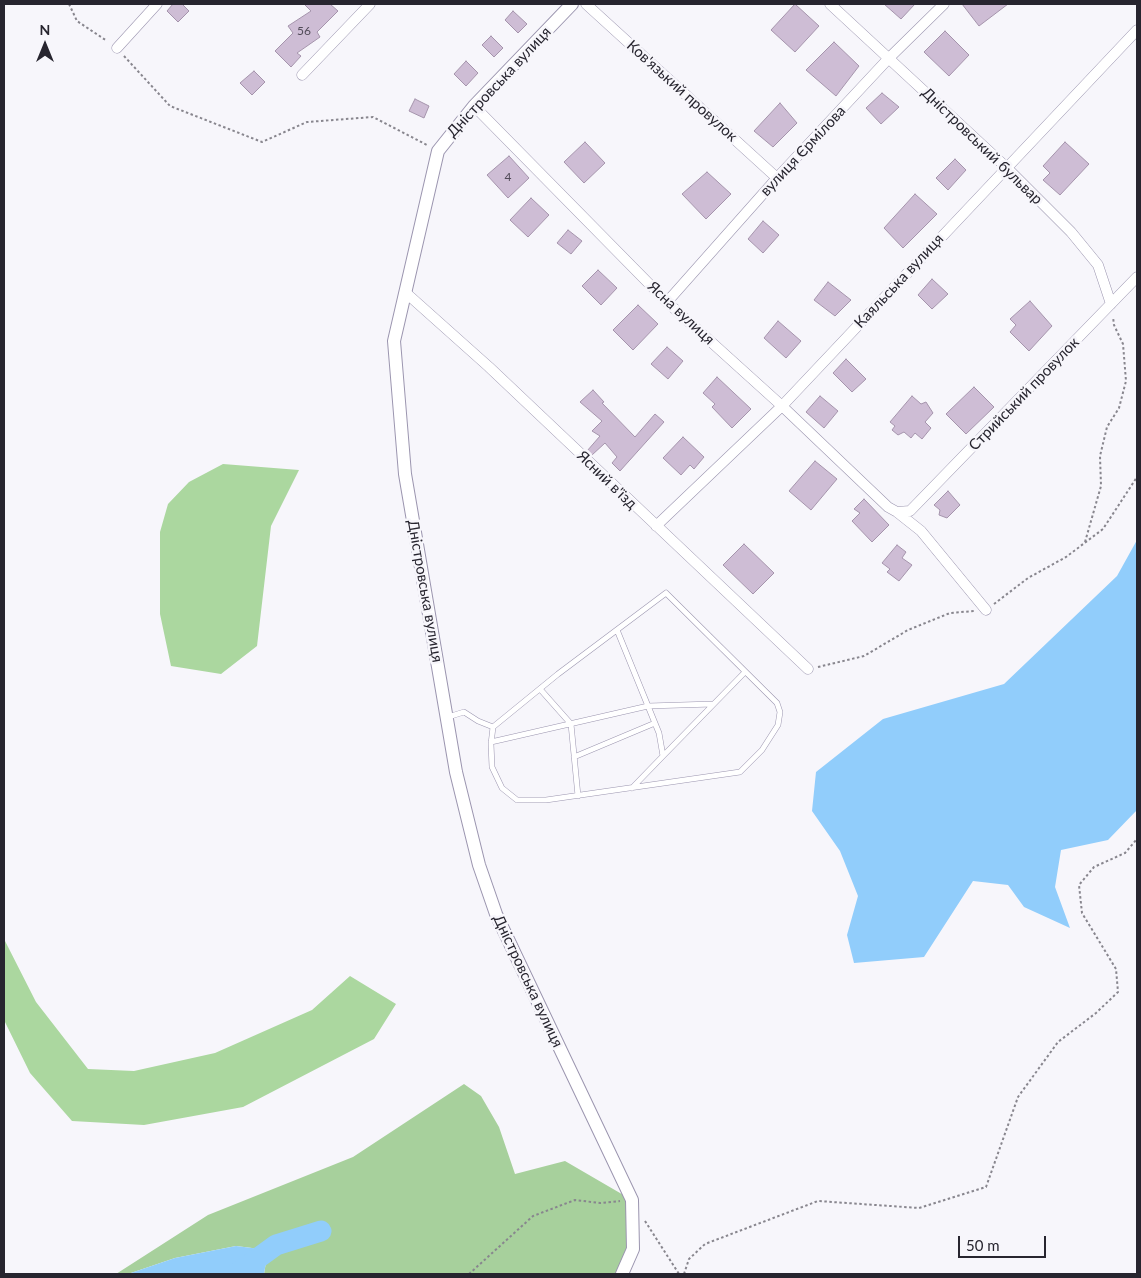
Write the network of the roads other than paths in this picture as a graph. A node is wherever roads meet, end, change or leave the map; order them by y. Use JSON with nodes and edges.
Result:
{"nodes":[{"id":1,"x":157,"y":4,"type":"edge"},
{"id":2,"x":370,"y":4,"type":"edge"},
{"id":3,"x":572,"y":4,"type":"edge"},
{"id":4,"x":586,"y":4,"type":"edge"},
{"id":5,"x":830,"y":4,"type":"edge"},
{"id":6,"x":944,"y":4,"type":"edge"},
{"id":7,"x":1137,"y":30,"type":"edge"},
{"id":8,"x":117,"y":48,"type":"road end"},
{"id":9,"x":889,"y":58,"type":"junction"},
{"id":10,"x":302,"y":75,"type":"dead end"},
{"id":11,"x":474,"y":106,"type":"junction"},
{"id":12,"x":1006,"y":167,"type":"junction"},
{"id":13,"x":777,"y":178,"type":"junction"},
{"id":14,"x":1137,"y":277,"type":"edge"},
{"id":15,"x":405,"y":292,"type":"junction"},
{"id":16,"x":667,"y":302,"type":"junction"},
{"id":17,"x":1111,"y":304,"type":"junction"},
{"id":18,"x":782,"y":406,"type":"junction"},
{"id":19,"x":896,"y":512,"type":"junction"},
{"id":20,"x":656,"y":526,"type":"junction"},
{"id":21,"x":986,"y":610,"type":"road end"},
{"id":22,"x":617,"y":630,"type":"junction"},
{"id":23,"x":808,"y":670,"type":"road end"},
{"id":24,"x":745,"y":672,"type":"junction"},
{"id":25,"x":540,"y":689,"type":"junction"},
{"id":26,"x":714,"y":704,"type":"junction"},
{"id":27,"x":648,"y":706,"type":"junction"},
{"id":28,"x":447,"y":717,"type":"junction"},
{"id":29,"x":571,"y":724,"type":"junction"},
{"id":30,"x":655,"y":724,"type":"junction"},
{"id":31,"x":493,"y":727,"type":"junction"},
{"id":32,"x":491,"y":742,"type":"junction"},
{"id":33,"x":663,"y":756,"type":"junction"},
{"id":34,"x":574,"y":757,"type":"junction"},
{"id":35,"x":632,"y":788,"type":"junction"},
{"id":36,"x":578,"y":796,"type":"junction"},
{"id":37,"x":622,"y":1274,"type":"edge"}],
"edges":[{"from":1,"to":8,"type":"street"},
{"from":2,"to":10,"type":"street"},
{"from":3,"to":11,"type":"street","name":"Дністровська вулиця"},
{"from":4,"to":13,"type":"street","name":"Ков'язький провулок"},
{"from":5,"to":9,"type":"street","name":"Дністровський бульвар"},
{"from":6,"to":9,"type":"street","name":"вулиця Єрмілова"},
{"from":7,"to":12,"type":"street","name":"Каяльська вулиця"},
{"from":9,"to":12,"type":"street","name":"Дністровський бульвар"},
{"from":9,"to":13,"type":"street","name":"вулиця Єрмілова"},
{"from":11,"to":15,"type":"street","name":"Дністровська вулиця"},
{"from":11,"to":16,"type":"street","name":"Ясна вулиця"},
{"from":12,"to":17,"type":"street","name":"Дністровський бульвар"},
{"from":12,"to":18,"type":"street","name":"Каяльська вулиця"},
{"from":13,"to":16,"type":"street","name":"вулиця Єрмілова"},
{"from":14,"to":17,"type":"street","name":"Стрийський провулок"},
{"from":15,"to":20,"type":"street","name":"Ясний в'їзд"},
{"from":15,"to":28,"type":"street","name":"Дністровська вулиця"},
{"from":16,"to":18,"type":"street","name":"Ясна вулиця"},
{"from":17,"to":19,"type":"street","name":"Стрийський провулок"},
{"from":18,"to":19,"type":"street","name":"Ясна вулиця"},
{"from":18,"to":20,"type":"street","name":"Каяльська вулиця"},
{"from":19,"to":21,"type":"street","name":"Ясна вулиця"},
{"from":20,"to":23,"type":"street","name":"Ясний в'їзд"},
{"from":22,"to":24,"type":"lane"},
{"from":22,"to":25,"type":"lane"},
{"from":22,"to":27,"type":"lane"},
{"from":24,"to":26,"type":"lane"},
{"from":24,"to":35,"type":"lane"},
{"from":25,"to":29,"type":"lane"},
{"from":25,"to":31,"type":"lane"},
{"from":26,"to":27,"type":"lane"},
{"from":26,"to":33,"type":"lane"},
{"from":27,"to":29,"type":"lane"},
{"from":27,"to":30,"type":"lane"},
{"from":28,"to":31,"type":"lane"},
{"from":28,"to":37,"type":"street","name":"Дністровська вулиця"},
{"from":29,"to":32,"type":"lane"},
{"from":29,"to":34,"type":"lane"},
{"from":30,"to":33,"type":"lane"},
{"from":30,"to":34,"type":"lane"},
{"from":31,"to":32,"type":"lane"},
{"from":32,"to":36,"type":"lane"},
{"from":33,"to":35,"type":"lane"},
{"from":34,"to":36,"type":"lane"},
{"from":35,"to":36,"type":"lane"}]}
